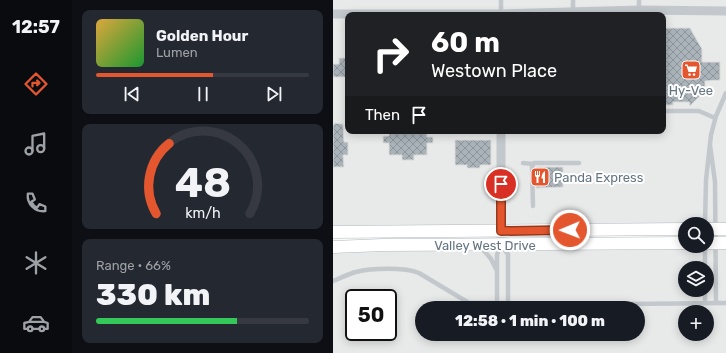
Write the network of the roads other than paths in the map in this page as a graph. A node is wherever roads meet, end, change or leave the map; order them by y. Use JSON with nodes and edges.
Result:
{"nodes":[{"id":1,"x":501,"y":0,"type":"edge"},
{"id":2,"x":573,"y":0,"type":"edge"},
{"id":3,"x":639,"y":0,"type":"edge"},
{"id":4,"x":639,"y":10,"type":"junction"},
{"id":5,"x":726,"y":11,"type":"edge"},
{"id":6,"x":501,"y":12,"type":"edge"},
{"id":7,"x":573,"y":12,"type":"joint"},
{"id":8,"x":333,"y":14,"type":"edge"},
{"id":9,"x":345,"y":14,"type":"edge"},
{"id":10,"x":726,"y":93,"type":"edge"},
{"id":11,"x":666,"y":111,"type":"edge"},
{"id":12,"x":715,"y":118,"type":"junction"},
{"id":13,"x":501,"y":134,"type":"edge"},
{"id":14,"x":710,"y":145,"type":"junction"},
{"id":15,"x":523,"y":163,"type":"dead end"},
{"id":16,"x":579,"y":163,"type":"dead end"},
{"id":17,"x":533,"y":164,"type":"junction"},
{"id":18,"x":533,"y":206,"type":"dead end"},
{"id":19,"x":711,"y":217,"type":"edge"},
{"id":20,"x":713,"y":217,"type":"edge"},
{"id":21,"x":678,"y":229,"type":"edge"},
{"id":22,"x":501,"y":231,"type":"junction"},
{"id":23,"x":333,"y":232,"type":"edge"},
{"id":24,"x":678,"y":243,"type":"edge"},
{"id":25,"x":479,"y":245,"type":"junction"},
{"id":26,"x":501,"y":245,"type":"junction"},
{"id":27,"x":333,"y":247,"type":"edge"},
{"id":28,"x":713,"y":253,"type":"edge"},
{"id":29,"x":497,"y":271,"type":"junction"},
{"id":30,"x":333,"y":281,"type":"edge"},
{"id":31,"x":705,"y":297,"type":"edge"},
{"id":32,"x":465,"y":301,"type":"edge"},
{"id":33,"x":497,"y":301,"type":"edge"},
{"id":34,"x":508,"y":301,"type":"edge"},
{"id":35,"x":705,"y":303,"type":"junction"},
{"id":36,"x":716,"y":303,"type":"junction"},
{"id":37,"x":726,"y":303,"type":"edge"},
{"id":38,"x":645,"y":304,"type":"edge"}],
"edges":[{"from":1,"to":6,"type":"lane"},
{"from":2,"to":7,"type":"lane"},
{"from":3,"to":4,"type":"lane"},
{"from":4,"to":5,"type":"street"},
{"from":4,"to":7,"type":"street"},
{"from":8,"to":9,"type":"street"},
{"from":10,"to":12,"type":"lane"},
{"from":11,"to":12,"type":"lane"},
{"from":12,"to":14,"type":"lane"},
{"from":13,"to":22,"type":"street"},
{"from":14,"to":19,"type":"lane"},
{"from":14,"to":20,"type":"lane"},
{"from":15,"to":17,"type":"lane"},
{"from":16,"to":17,"type":"lane"},
{"from":17,"to":18,"type":"lane"},
{"from":21,"to":22,"type":"main road","name":"Valley West Drive"},
{"from":22,"to":23,"type":"main road","name":"Valley West Drive"},
{"from":22,"to":26,"type":"street"},
{"from":24,"to":26,"type":"main road","name":"Valley West Drive"},
{"from":25,"to":26,"type":"main road","name":"Valley West Drive"},
{"from":25,"to":27,"type":"main road","name":"Valley West Drive"},
{"from":25,"to":29,"type":"lane"},
{"from":26,"to":29,"type":"lane"},
{"from":26,"to":34,"type":"lane"},
{"from":28,"to":36,"type":"lane"},
{"from":29,"to":33,"type":"lane"},
{"from":30,"to":32,"type":"lane"},
{"from":31,"to":35,"type":"lane"},
{"from":35,"to":36,"type":"lane"},
{"from":35,"to":38,"type":"lane"},
{"from":36,"to":37,"type":"lane"}]}
